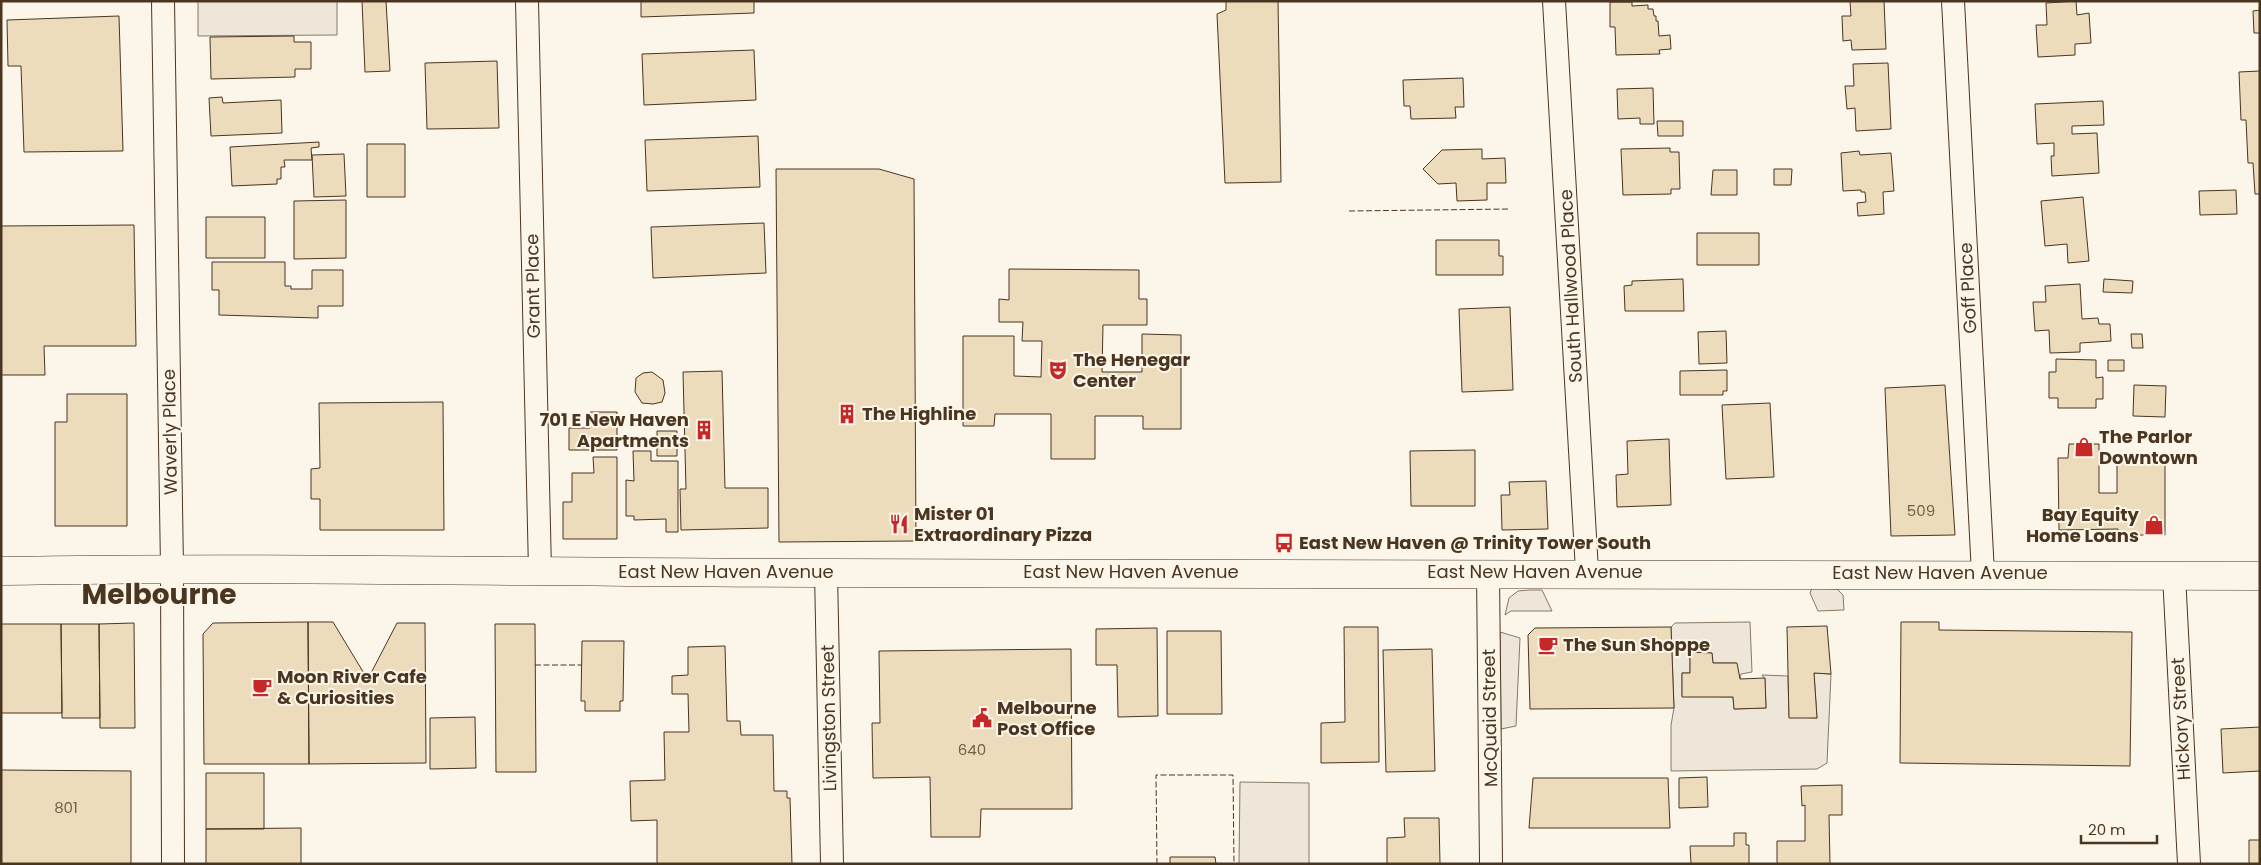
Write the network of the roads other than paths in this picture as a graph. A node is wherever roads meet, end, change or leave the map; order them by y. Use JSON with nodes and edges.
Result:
{"nodes":[{"id":1,"x":163,"y":1,"type":"edge"},
{"id":2,"x":527,"y":1,"type":"edge"},
{"id":3,"x":1554,"y":1,"type":"edge"},
{"id":4,"x":1953,"y":1,"type":"edge"},
{"id":5,"x":172,"y":568,"type":"junction"},
{"id":6,"x":1,"y":571,"type":"edge"},
{"id":7,"x":540,"y":571,"type":"junction"},
{"id":8,"x":1587,"y":571,"type":"junction"},
{"id":9,"x":1488,"y":572,"type":"junction"},
{"id":10,"x":826,"y":573,"type":"junction"},
{"id":11,"x":1983,"y":574,"type":"junction"},
{"id":12,"x":2174,"y":575,"type":"junction"},
{"id":13,"x":2260,"y":576,"type":"edge"},
{"id":14,"x":173,"y":864,"type":"edge"},
{"id":15,"x":832,"y":864,"type":"edge"},
{"id":16,"x":1491,"y":864,"type":"edge"},
{"id":17,"x":2189,"y":864,"type":"edge"}],
"edges":[{"from":1,"to":5,"type":"street","name":"Waverly Place"},
{"from":2,"to":7,"type":"street","name":"Grant Place"},
{"from":3,"to":8,"type":"street","name":"South Hallwood Place"},
{"from":4,"to":11,"type":"street","name":"Goff Place"},
{"from":5,"to":6,"type":"street","name":"East New Haven Avenue"},
{"from":5,"to":7,"type":"street","name":"East New Haven Avenue"},
{"from":5,"to":14,"type":"street","name":"Waverly Place"},
{"from":7,"to":10,"type":"street","name":"East New Haven Avenue"},
{"from":8,"to":9,"type":"street","name":"East New Haven Avenue"},
{"from":8,"to":11,"type":"street","name":"East New Haven Avenue"},
{"from":9,"to":10,"type":"street","name":"East New Haven Avenue"},
{"from":9,"to":16,"type":"street","name":"McQuaid Street"},
{"from":10,"to":15,"type":"street","name":"Livingston Street"},
{"from":11,"to":12,"type":"street","name":"East New Haven Avenue"},
{"from":12,"to":13,"type":"street","name":"East New Haven Avenue"},
{"from":12,"to":17,"type":"street","name":"Hickory Street"}]}
